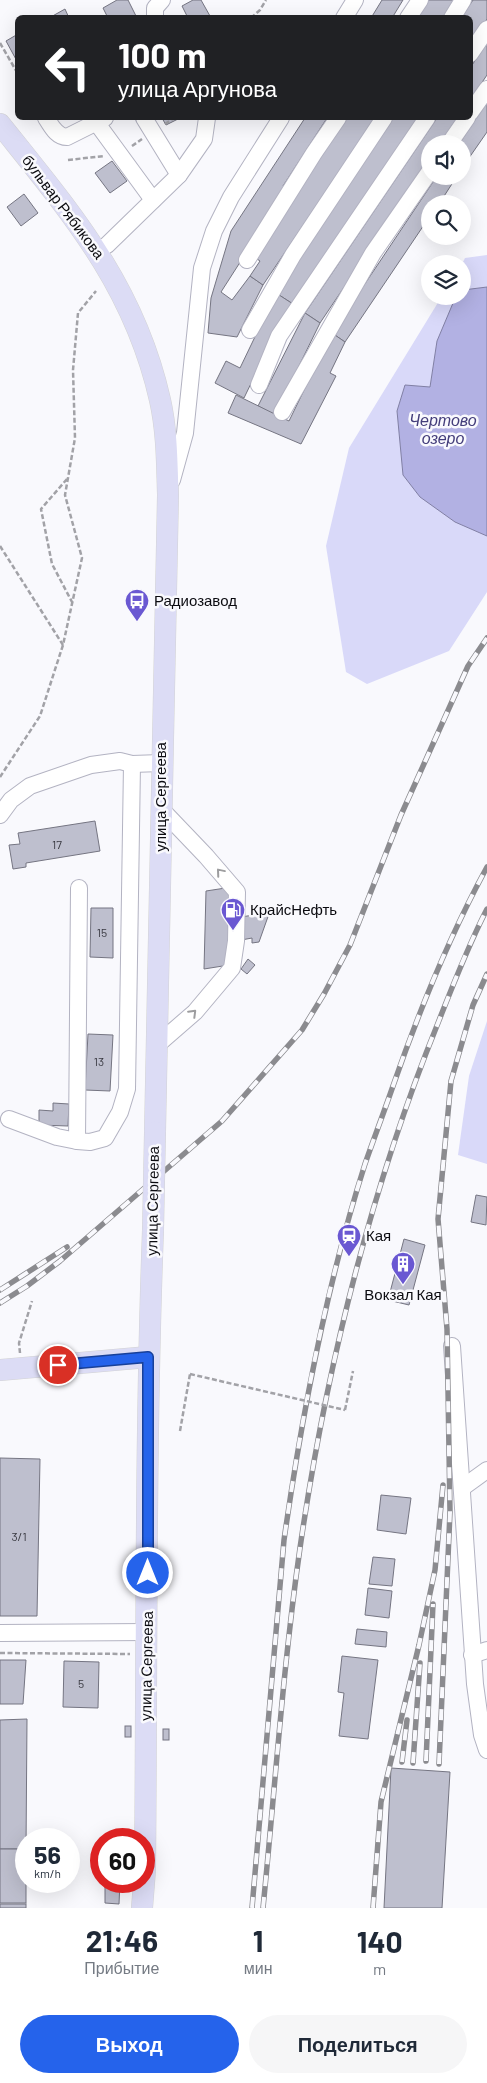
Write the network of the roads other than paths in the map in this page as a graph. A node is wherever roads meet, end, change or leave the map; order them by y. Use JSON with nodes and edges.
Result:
{"nodes":[{"id":1,"x":162,"y":0,"type":"edge"},
{"id":2,"x":355,"y":0,"type":"edge"},
{"id":3,"x":420,"y":0,"type":"edge"},
{"id":4,"x":464,"y":0,"type":"edge"},
{"id":5,"x":155,"y":15,"type":"edge"},
{"id":6,"x":346,"y":15,"type":"edge"},
{"id":7,"x":410,"y":15,"type":"edge"},
{"id":8,"x":454,"y":15,"type":"edge"},
{"id":9,"x":487,"y":29,"type":"edge"},
{"id":10,"x":473,"y":50,"type":"edge"},
{"id":11,"x":487,"y":89,"type":"edge"},
{"id":12,"x":473,"y":109,"type":"edge"},
{"id":13,"x":48,"y":120,"type":"edge"},
{"id":14,"x":101,"y":120,"type":"edge"},
{"id":15,"x":145,"y":120,"type":"edge"},
{"id":16,"x":207,"y":120,"type":"edge"},
{"id":17,"x":280,"y":120,"type":"edge"},
{"id":18,"x":337,"y":120,"type":"edge"},
{"id":19,"x":383,"y":120,"type":"edge"},
{"id":20,"x":426,"y":120,"type":"edge"},
{"id":21,"x":466,"y":120,"type":"edge"},
{"id":22,"x":0,"y":124,"type":"edge"},
{"id":23,"x":455,"y":135,"type":"edge"},
{"id":24,"x":179,"y":174,"type":"junction"},
{"id":25,"x":421,"y":184,"type":"edge"},
{"id":26,"x":153,"y":200,"type":"junction"},
{"id":27,"x":98,"y":251,"type":"junction"},
{"id":28,"x":247,"y":260,"type":"dead end"},
{"id":29,"x":250,"y":330,"type":"dead end"},
{"id":30,"x":258,"y":385,"type":"dead end"},
{"id":31,"x":282,"y":412,"type":"dead end"},
{"id":32,"x":168,"y":495,"type":"junction"},
{"id":33,"x":161,"y":763,"type":"junction"},
{"id":34,"x":132,"y":764,"type":"junction"},
{"id":35,"x":162,"y":810,"type":"junction"},
{"id":36,"x":0,"y":815,"type":"edge"},
{"id":37,"x":79,"y":888,"type":"dead end"},
{"id":38,"x":157,"y":1045,"type":"junction"},
{"id":39,"x":9,"y":1118,"type":"dead end"},
{"id":40,"x":77,"y":1141,"type":"junction"},
{"id":41,"x":452,"y":1346,"type":"dead end"},
{"id":42,"x":148,"y":1357,"type":"junction"},
{"id":43,"x":0,"y":1370,"type":"edge"},
{"id":44,"x":487,"y":1470,"type":"edge"},
{"id":45,"x":462,"y":1488,"type":"junction"},
{"id":46,"x":148,"y":1632,"type":"junction"},
{"id":47,"x":0,"y":1633,"type":"edge"},
{"id":48,"x":480,"y":1652,"type":"edge"},
{"id":49,"x":487,"y":1750,"type":"edge"},
{"id":50,"x":142,"y":1908,"type":"edge"}],
"edges":[{"from":1,"to":5,"type":"street"},
{"from":2,"to":6,"type":"street"},
{"from":3,"to":7,"type":"street"},
{"from":4,"to":8,"type":"street"},
{"from":9,"to":10,"type":"street"},
{"from":11,"to":12,"type":"street"},
{"from":13,"to":14,"type":"street"},
{"from":14,"to":26,"type":"street"},
{"from":15,"to":24,"type":"street"},
{"from":16,"to":24,"type":"street"},
{"from":17,"to":32,"type":"street"},
{"from":18,"to":28,"type":"street"},
{"from":19,"to":29,"type":"street"},
{"from":20,"to":30,"type":"street"},
{"from":21,"to":23,"type":"street"},
{"from":22,"to":27,"type":"main road","name":"бульвар Рябикова"},
{"from":24,"to":26,"type":"street"},
{"from":25,"to":31,"type":"street"},
{"from":26,"to":27,"type":"street"},
{"from":27,"to":32,"type":"main road","name":"бульвар Рябикова"},
{"from":32,"to":33,"type":"main road","name":"улица Сергеева"},
{"from":33,"to":34,"type":"street"},
{"from":33,"to":35,"type":"main road","name":"улица Сергеева"},
{"from":34,"to":36,"type":"street"},
{"from":34,"to":40,"type":"street"},
{"from":35,"to":38,"type":"main road","name":"улица Сергеева"},
{"from":38,"to":35,"type":"street","one_way":true},
{"from":37,"to":40,"type":"street"},
{"from":38,"to":42,"type":"main road","name":"улица Сергеева","bridge":true},
{"from":39,"to":40,"type":"street"},
{"from":41,"to":45,"type":"street"},
{"from":42,"to":43,"type":"main road"},
{"from":42,"to":46,"type":"main road","name":"улица Сергеева"},
{"from":44,"to":45,"type":"street"},
{"from":45,"to":48,"type":"street"},
{"from":46,"to":47,"type":"street"},
{"from":46,"to":50,"type":"main road","name":"улица Сергеева"},
{"from":48,"to":49,"type":"street"}]}
